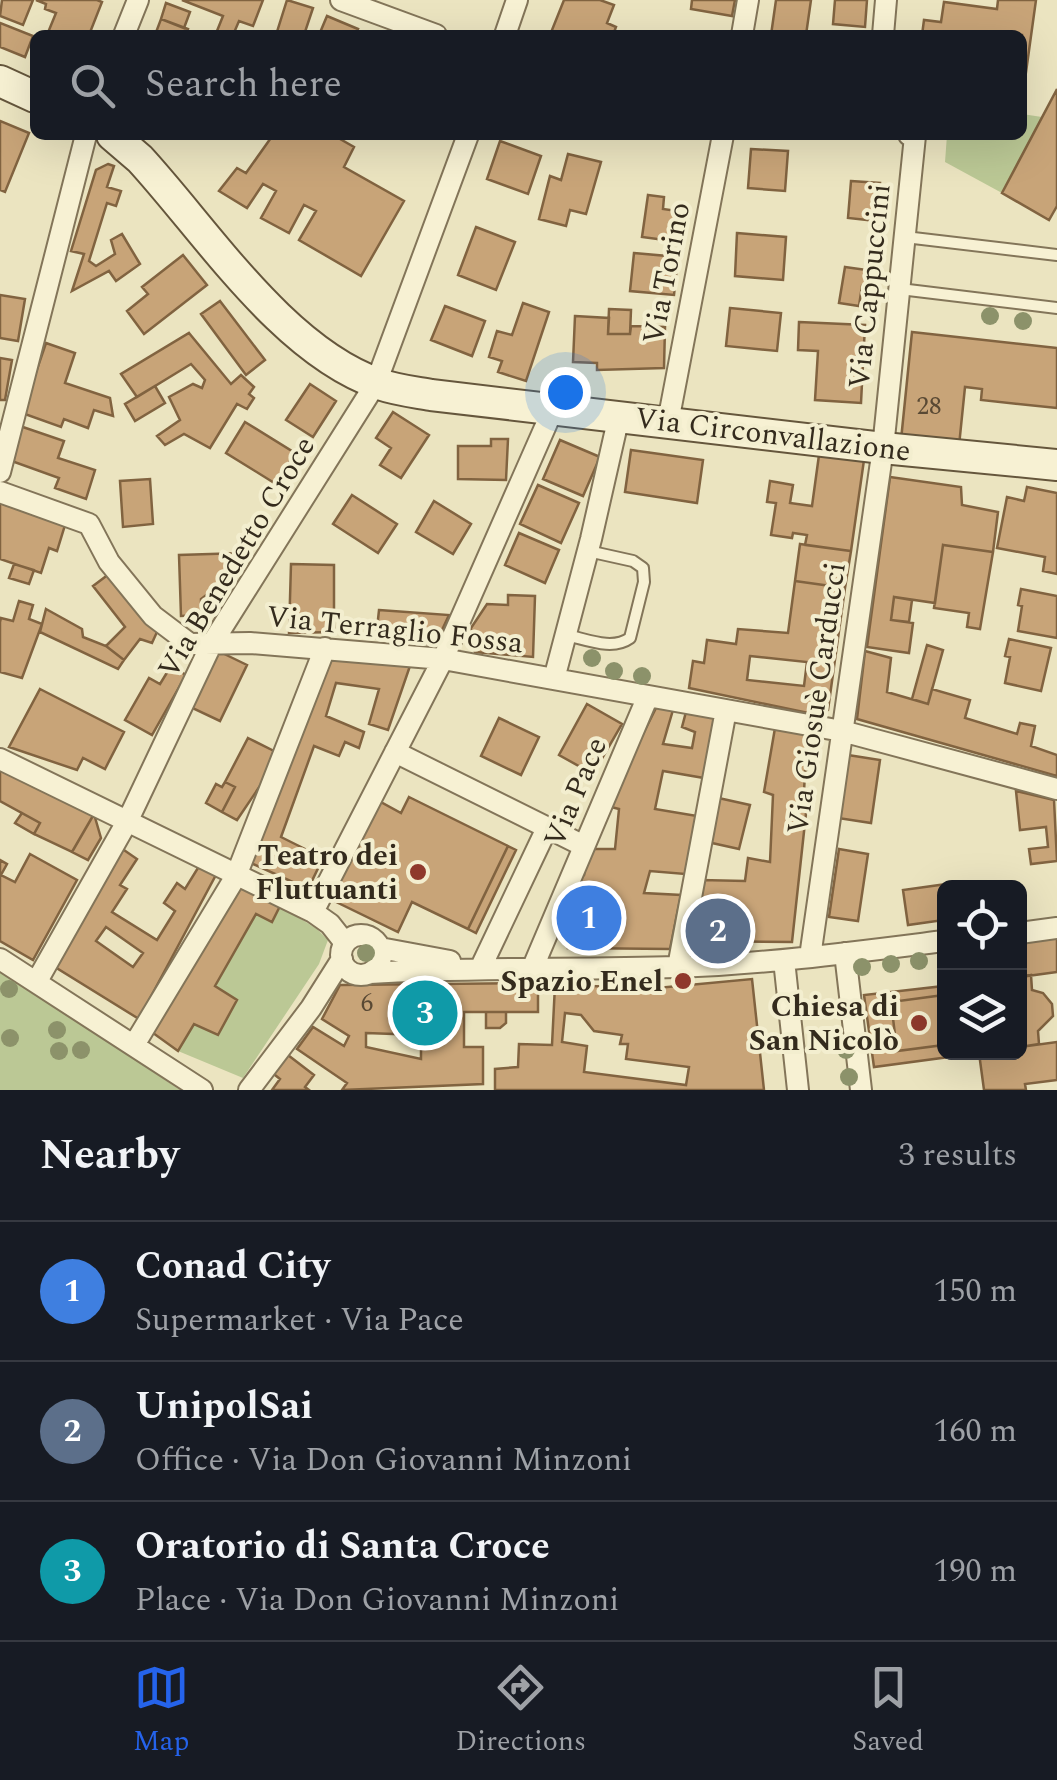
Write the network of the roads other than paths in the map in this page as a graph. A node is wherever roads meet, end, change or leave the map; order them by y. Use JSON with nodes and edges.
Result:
{"nodes":[{"id":1,"x":138,"y":0,"type":"edge"},
{"id":2,"x":341,"y":0,"type":"edge"},
{"id":3,"x":517,"y":0,"type":"edge"},
{"id":4,"x":748,"y":0,"type":"edge"},
{"id":5,"x":886,"y":0,"type":"edge"},
{"id":6,"x":126,"y":30,"type":"edge"},
{"id":7,"x":422,"y":30,"type":"edge"},
{"id":8,"x":507,"y":30,"type":"edge"},
{"id":9,"x":743,"y":30,"type":"edge"},
{"id":10,"x":883,"y":30,"type":"edge"},
{"id":11,"x":0,"y":81,"type":"edge"},
{"id":12,"x":30,"y":95,"type":"edge"},
{"id":13,"x":85,"y":140,"type":"edge"},
{"id":14,"x":117,"y":140,"type":"edge"},
{"id":15,"x":466,"y":140,"type":"edge"},
{"id":16,"x":722,"y":140,"type":"edge"},
{"id":17,"x":915,"y":140,"type":"edge"},
{"id":18,"x":905,"y":236,"type":"junction"},
{"id":19,"x":1057,"y":255,"type":"edge"},
{"id":20,"x":900,"y":290,"type":"junction"},
{"id":21,"x":1057,"y":308,"type":"edge"},
{"id":22,"x":376,"y":383,"type":"junction"},
{"id":23,"x":554,"y":407,"type":"junction"},
{"id":24,"x":619,"y":416,"type":"junction"},
{"id":25,"x":668,"y":422,"type":"junction"},
{"id":26,"x":882,"y":448,"type":"junction"},
{"id":27,"x":1057,"y":465,"type":"edge"},
{"id":28,"x":0,"y":472,"type":"edge"},
{"id":29,"x":0,"y":492,"type":"edge"},
{"id":30,"x":590,"y":545,"type":"junction"},
{"id":31,"x":566,"y":635,"type":"junction"},
{"id":32,"x":211,"y":645,"type":"junction"},
{"id":33,"x":324,"y":648,"type":"junction"},
{"id":34,"x":443,"y":658,"type":"junction"},
{"id":35,"x":554,"y":679,"type":"junction"},
{"id":36,"x":648,"y":696,"type":"junction"},
{"id":37,"x":726,"y":710,"type":"junction"},
{"id":38,"x":842,"y":731,"type":"junction"},
{"id":39,"x":395,"y":752,"type":"junction"},
{"id":40,"x":0,"y":759,"type":"edge"},
{"id":41,"x":1057,"y":789,"type":"edge"},
{"id":42,"x":128,"y":820,"type":"junction"},
{"id":43,"x":547,"y":828,"type":"junction"},
{"id":44,"x":584,"y":846,"type":"junction"},
{"id":45,"x":236,"y":876,"type":"junction"},
{"id":46,"x":313,"y":912,"type":"junction"},
{"id":47,"x":1057,"y":928,"type":"edge"},
{"id":48,"x":1027,"y":932,"type":"edge"},
{"id":49,"x":937,"y":943,"type":"edge"},
{"id":50,"x":380,"y":948,"type":"junction"},
{"id":51,"x":845,"y":953,"type":"junction"},
{"id":52,"x":810,"y":957,"type":"junction"},
{"id":53,"x":0,"y":959,"type":"edge"},
{"id":54,"x":784,"y":960,"type":"junction"},
{"id":55,"x":353,"y":962,"type":"junction"},
{"id":56,"x":678,"y":966,"type":"junction"},
{"id":57,"x":482,"y":967,"type":"junction"},
{"id":58,"x":532,"y":967,"type":"junction"},
{"id":59,"x":37,"y":981,"type":"junction"},
{"id":60,"x":134,"y":1045,"type":"junction"},
{"id":61,"x":202,"y":1090,"type":"edge"},
{"id":62,"x":249,"y":1090,"type":"edge"},
{"id":63,"x":798,"y":1090,"type":"edge"},
{"id":64,"x":861,"y":1090,"type":"edge"}],
"edges":[{"from":1,"to":6,"type":"street"},
{"from":2,"to":7,"type":"street"},
{"from":3,"to":8,"type":"street"},
{"from":4,"to":9,"type":"street"},
{"from":5,"to":10,"type":"street"},
{"from":11,"to":12,"type":"street"},
{"from":13,"to":28,"type":"street"},
{"from":14,"to":22,"type":"street","name":"Via Circonvallazione"},
{"from":15,"to":22,"type":"street","name":"Via Benedetto Croce"},
{"from":16,"to":25,"type":"street","name":"Via Torino"},
{"from":17,"to":18,"type":"street","name":"Via Cappuccini"},
{"from":18,"to":19,"type":"lane"},
{"from":18,"to":20,"type":"street","name":"Via Cappuccini"},
{"from":20,"to":21,"type":"lane"},
{"from":20,"to":26,"type":"street","name":"Via Cappuccini"},
{"from":22,"to":23,"type":"street","name":"Via Circonvallazione"},
{"from":22,"to":32,"type":"street","name":"Via Benedetto Croce"},
{"from":23,"to":24,"type":"street","name":"Via Circonvallazione"},
{"from":23,"to":34,"type":"street"},
{"from":24,"to":25,"type":"street","name":"Via Circonvallazione"},
{"from":24,"to":30,"type":"street"},
{"from":25,"to":26,"type":"street","name":"Via Circonvallazione"},
{"from":26,"to":27,"type":"street","name":"Via Circonvallazione"},
{"from":26,"to":38,"type":"street","name":"Via Giosuè Carducci"},
{"from":29,"to":32,"type":"street","name":"Via Terraglio Fossa"},
{"from":30,"to":31,"type":"street"},
{"from":30,"to":31,"type":"lane"},
{"from":31,"to":35,"type":"street"},
{"from":32,"to":33,"type":"street","name":"Via Terraglio Fossa"},
{"from":32,"to":42,"type":"street","name":"Via Benedetto Croce"},
{"from":33,"to":34,"type":"street","name":"Via Terraglio Fossa"},
{"from":33,"to":45,"type":"street"},
{"from":34,"to":35,"type":"street","name":"Via Terraglio Fossa"},
{"from":34,"to":39,"type":"street"},
{"from":35,"to":36,"type":"street","name":"Via Terraglio Fossa"},
{"from":36,"to":37,"type":"street","name":"Via Terraglio Fossa"},
{"from":36,"to":44,"type":"street","name":"Via Pace"},
{"from":37,"to":38,"type":"street","name":"Via Terraglio Fossa"},
{"from":37,"to":56,"type":"street"},
{"from":38,"to":41,"type":"street","name":"Via Terraglio Fossa"},
{"from":38,"to":52,"type":"street","name":"Via Giosuè Carducci"},
{"from":39,"to":43,"type":"street"},
{"from":39,"to":46,"type":"street"},
{"from":40,"to":42,"type":"street"},
{"from":42,"to":45,"type":"street"},
{"from":42,"to":59,"type":"street","name":"Via Benedetto Croce"},
{"from":43,"to":44,"type":"street"},
{"from":43,"to":57,"type":"street","name":"Via Pace"},
{"from":44,"to":58,"type":"street","name":"Via Pace"},
{"from":45,"to":46,"type":"street"},
{"from":45,"to":60,"type":"street"},
{"from":46,"to":55,"type":"street"},
{"from":47,"to":48,"type":"street"},
{"from":49,"to":51,"type":"street"},
{"from":50,"to":55,"type":"street"},
{"from":50,"to":55,"type":"street"},
{"from":50,"to":57,"type":"street"},
{"from":51,"to":52,"type":"street"},
{"from":51,"to":64,"type":"street"},
{"from":52,"to":54,"type":"street"},
{"from":53,"to":59,"type":"street"},
{"from":54,"to":56,"type":"street"},
{"from":54,"to":63,"type":"street"},
{"from":55,"to":57,"type":"street"},
{"from":55,"to":62,"type":"street"},
{"from":56,"to":58,"type":"street"},
{"from":57,"to":58,"type":"street"},
{"from":59,"to":60,"type":"street"},
{"from":60,"to":61,"type":"street"}]}
